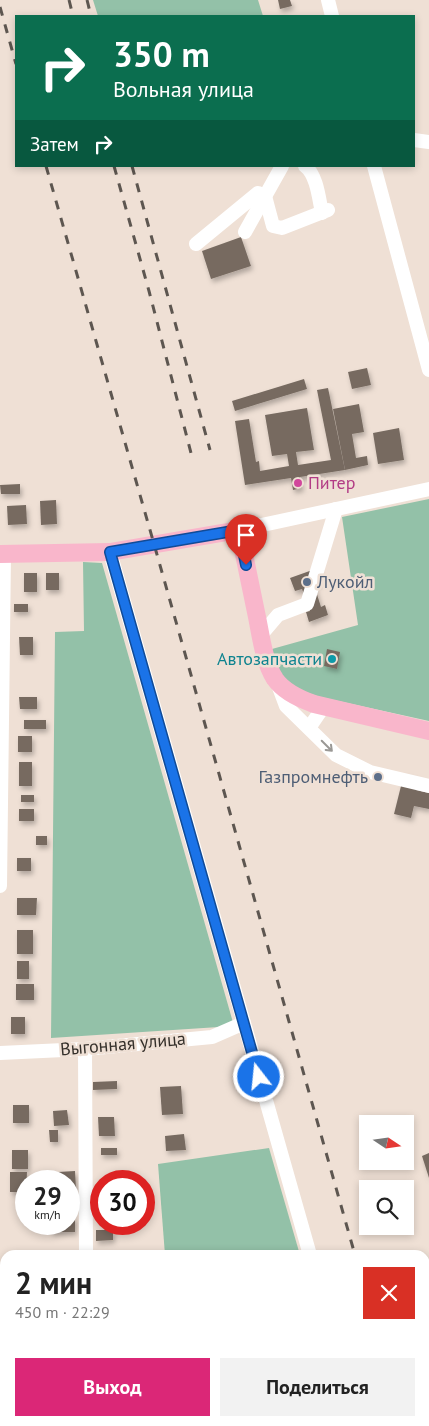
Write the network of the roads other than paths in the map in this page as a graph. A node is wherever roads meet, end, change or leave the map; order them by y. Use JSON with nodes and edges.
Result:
{"nodes":[{"id":1,"x":328,"y":0,"type":"edge"},
{"id":2,"x":332,"y":15,"type":"edge"},
{"id":3,"x":415,"y":140,"type":"edge"},
{"id":4,"x":429,"y":141,"type":"edge"},
{"id":5,"x":281,"y":167,"type":"edge"},
{"id":6,"x":306,"y":167,"type":"edge"},
{"id":7,"x":374,"y":167,"type":"edge"},
{"id":8,"x":265,"y":196,"type":"junction"},
{"id":9,"x":245,"y":232,"type":"dead end"},
{"id":10,"x":196,"y":244,"type":"dead end"},
{"id":11,"x":429,"y":370,"type":"edge"},
{"id":12,"x":429,"y":489,"type":"edge"},
{"id":13,"x":336,"y":509,"type":"junction"},
{"id":14,"x":239,"y":530,"type":"junction"},
{"id":15,"x":110,"y":552,"type":"junction"},
{"id":16,"x":2,"y":554,"type":"edge"},
{"id":17,"x":261,"y":635,"type":"junction"},
{"id":18,"x":276,"y":681,"type":"junction"},
{"id":19,"x":324,"y":706,"type":"junction"},
{"id":20,"x":309,"y":728,"type":"junction"},
{"id":21,"x":429,"y":731,"type":"edge"},
{"id":22,"x":429,"y":786,"type":"edge"},
{"id":23,"x":0,"y":886,"type":"edge"},
{"id":24,"x":244,"y":1023,"type":"junction"},
{"id":25,"x":85,"y":1049,"type":"junction"},
{"id":26,"x":0,"y":1053,"type":"edge"},
{"id":27,"x":86,"y":1250,"type":"edge"},
{"id":28,"x":309,"y":1250,"type":"edge"}],
"edges":[{"from":1,"to":2,"type":"street"},
{"from":3,"to":4,"type":"street"},
{"from":5,"to":8,"type":"street"},
{"from":6,"to":8,"type":"street"},
{"from":7,"to":11,"type":"street"},
{"from":8,"to":9,"type":"street"},
{"from":8,"to":10,"type":"street"},
{"from":12,"to":13,"type":"street"},
{"from":13,"to":14,"type":"street"},
{"from":13,"to":17,"type":"street"},
{"from":14,"to":15,"type":"main road"},
{"from":14,"to":17,"type":"main road"},
{"from":15,"to":16,"type":"main road"},
{"from":15,"to":24,"type":"street"},
{"from":16,"to":23,"type":"street"},
{"from":17,"to":18,"type":"main road"},
{"from":18,"to":19,"type":"main road"},
{"from":18,"to":20,"type":"street"},
{"from":19,"to":20,"type":"street"},
{"from":19,"to":21,"type":"main road"},
{"from":20,"to":22,"type":"street","one_way":true},
{"from":24,"to":25,"type":"street","name":"Выгонная улица"},
{"from":24,"to":28,"type":"street"},
{"from":25,"to":26,"type":"street","name":"Выгонная улица"},
{"from":25,"to":27,"type":"street"}]}
